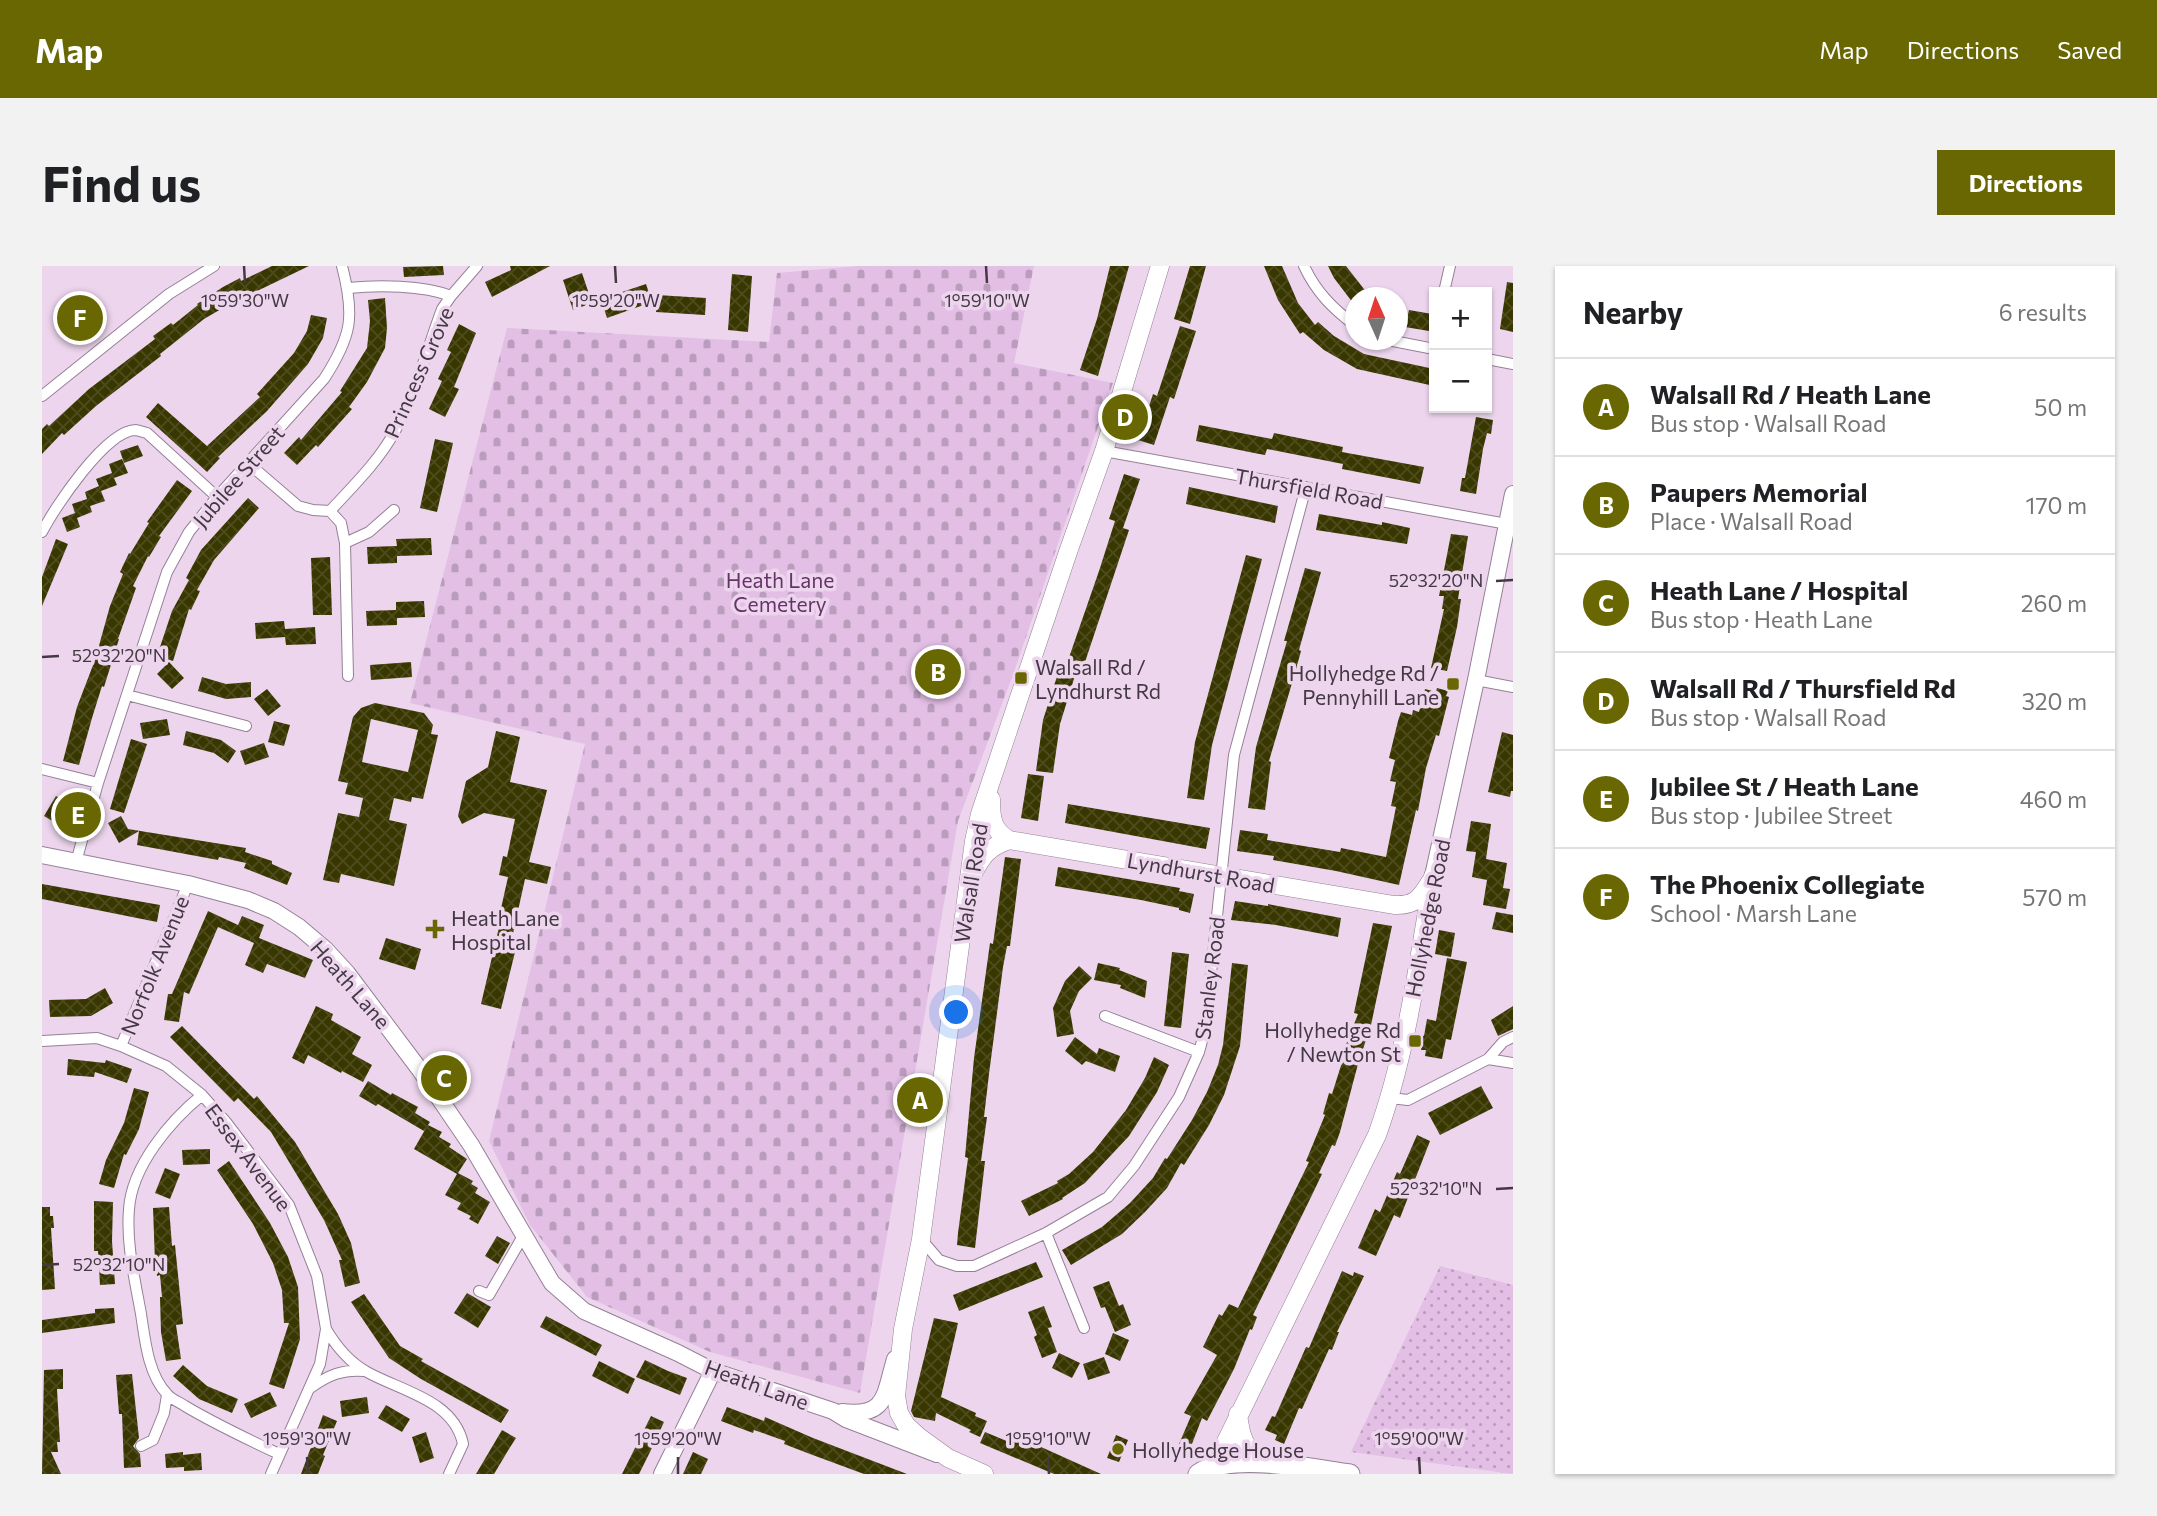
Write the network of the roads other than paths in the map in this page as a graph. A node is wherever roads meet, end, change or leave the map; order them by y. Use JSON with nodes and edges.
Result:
{"nodes":[{"id":1,"x":214,"y":266,"type":"edge"},
{"id":2,"x":342,"y":266,"type":"edge"},
{"id":3,"x":477,"y":266,"type":"edge"},
{"id":4,"x":1160,"y":266,"type":"edge"},
{"id":5,"x":1304,"y":266,"type":"edge"},
{"id":6,"x":1450,"y":266,"type":"edge"},
{"id":7,"x":1445,"y":287,"type":"edge"},
{"id":8,"x":348,"y":288,"type":"junction"},
{"id":9,"x":452,"y":296,"type":"junction"},
{"id":10,"x":1345,"y":318,"type":"edge"},
{"id":11,"x":1408,"y":343,"type":"edge"},
{"id":12,"x":1429,"y":345,"type":"edge"},
{"id":13,"x":1492,"y":360,"type":"edge"},
{"id":14,"x":1513,"y":364,"type":"edge"},
{"id":15,"x":42,"y":396,"type":"edge"},
{"id":16,"x":1104,"y":451,"type":"junction"},
{"id":17,"x":248,"y":463,"type":"junction"},
{"id":18,"x":1307,"y":487,"type":"junction"},
{"id":19,"x":1513,"y":494,"type":"edge"},
{"id":20,"x":217,"y":497,"type":"junction"},
{"id":21,"x":394,"y":510,"type":"dead end"},
{"id":22,"x":330,"y":512,"type":"junction"},
{"id":23,"x":1510,"y":524,"type":"edge"},
{"id":24,"x":42,"y":532,"type":"edge"},
{"id":25,"x":345,"y":544,"type":"junction"},
{"id":26,"x":348,"y":676,"type":"dead end"},
{"id":27,"x":1476,"y":680,"type":"junction"},
{"id":28,"x":1513,"y":687,"type":"edge"},
{"id":29,"x":127,"y":695,"type":"junction"},
{"id":30,"x":246,"y":726,"type":"dead end"},
{"id":31,"x":42,"y":769,"type":"edge"},
{"id":32,"x":98,"y":783,"type":"junction"},
{"id":33,"x":990,"y":789,"type":"junction"},
{"id":34,"x":1009,"y":840,"type":"junction"},
{"id":35,"x":42,"y":855,"type":"edge"},
{"id":36,"x":76,"y":862,"type":"junction"},
{"id":37,"x":1222,"y":874,"type":"junction"},
{"id":38,"x":1433,"y":876,"type":"junction"},
{"id":39,"x":188,"y":884,"type":"junction"},
{"id":40,"x":968,"y":884,"type":"junction"},
{"id":41,"x":1394,"y":905,"type":"junction"},
{"id":42,"x":1423,"y":941,"type":"junction"},
{"id":43,"x":1105,"y":1016,"type":"dead end"},
{"id":44,"x":1513,"y":1037,"type":"edge"},
{"id":45,"x":42,"y":1041,"type":"edge"},
{"id":46,"x":121,"y":1045,"type":"junction"},
{"id":47,"x":1199,"y":1052,"type":"junction"},
{"id":48,"x":1488,"y":1059,"type":"junction"},
{"id":49,"x":1513,"y":1063,"type":"edge"},
{"id":50,"x":202,"y":1095,"type":"junction"},
{"id":51,"x":1390,"y":1098,"type":"junction"},
{"id":52,"x":1046,"y":1233,"type":"junction"},
{"id":53,"x":523,"y":1236,"type":"junction"},
{"id":54,"x":921,"y":1239,"type":"junction"},
{"id":55,"x":479,"y":1291,"type":"dead end"},
{"id":56,"x":1084,"y":1328,"type":"dead end"},
{"id":57,"x":326,"y":1329,"type":"junction"},
{"id":58,"x":903,"y":1329,"type":"junction"},
{"id":59,"x":365,"y":1371,"type":"junction"},
{"id":60,"x":713,"y":1371,"type":"junction"},
{"id":61,"x":310,"y":1388,"type":"junction"},
{"id":62,"x":167,"y":1395,"type":"junction"},
{"id":63,"x":833,"y":1411,"type":"junction"},
{"id":64,"x":1238,"y":1414,"type":"junction"},
{"id":65,"x":141,"y":1447,"type":"dead end"},
{"id":66,"x":279,"y":1454,"type":"junction"},
{"id":67,"x":948,"y":1458,"type":"junction"},
{"id":68,"x":1263,"y":1463,"type":"junction"},
{"id":69,"x":1207,"y":1472,"type":"edge"},
{"id":70,"x":271,"y":1474,"type":"edge"},
{"id":71,"x":449,"y":1474,"type":"edge"},
{"id":72,"x":662,"y":1474,"type":"edge"},
{"id":73,"x":984,"y":1474,"type":"edge"},
{"id":74,"x":1350,"y":1474,"type":"edge"}],
"edges":[{"from":1,"to":15,"type":"street"},
{"from":2,"to":8,"type":"street","name":"Jubilee Street"},
{"from":3,"to":9,"type":"street","name":"Princess Grove"},
{"from":4,"to":16,"type":"main road","name":"Walsall Road"},
{"from":5,"to":10,"type":"street"},
{"from":6,"to":7,"type":"street"},
{"from":8,"to":9,"type":"street","name":"Princess Grove"},
{"from":8,"to":17,"type":"street","name":"Jubilee Street"},
{"from":9,"to":22,"type":"street","name":"Princess Grove"},
{"from":11,"to":12,"type":"street"},
{"from":13,"to":14,"type":"street"},
{"from":16,"to":18,"type":"street","name":"Thursfield Road"},
{"from":16,"to":33,"type":"main road","name":"Walsall Road"},
{"from":17,"to":20,"type":"street","name":"Jubilee Street"},
{"from":17,"to":22,"type":"street"},
{"from":18,"to":23,"type":"street","name":"Thursfield Road"},
{"from":18,"to":37,"type":"street","name":"Stanley Road"},
{"from":19,"to":23,"type":"street","name":"Hollyhedge Road"},
{"from":20,"to":24,"type":"street"},
{"from":20,"to":29,"type":"street","name":"Jubilee Street"},
{"from":21,"to":25,"type":"street"},
{"from":22,"to":25,"type":"street"},
{"from":23,"to":27,"type":"street","name":"Hollyhedge Road"},
{"from":25,"to":26,"type":"street"},
{"from":27,"to":28,"type":"street"},
{"from":27,"to":38,"type":"street","name":"Hollyhedge Road"},
{"from":29,"to":30,"type":"street"},
{"from":29,"to":32,"type":"street","name":"Jubilee Street"},
{"from":31,"to":32,"type":"street"},
{"from":32,"to":36,"type":"street","name":"Jubilee Street"},
{"from":33,"to":34,"type":"main road"},
{"from":33,"to":40,"type":"main road","name":"Walsall Road"},
{"from":34,"to":37,"type":"main road","name":"Lyndhurst Road"},
{"from":34,"to":40,"type":"main road"},
{"from":35,"to":36,"type":"street","name":"Heath Lane"},
{"from":36,"to":39,"type":"street","name":"Heath Lane"},
{"from":37,"to":41,"type":"main road","name":"Lyndhurst Road"},
{"from":37,"to":47,"type":"street","name":"Stanley Road"},
{"from":38,"to":41,"type":"main road"},
{"from":38,"to":42,"type":"main road","name":"Hollyhedge Road"},
{"from":39,"to":46,"type":"street","name":"Norfolk Avenue"},
{"from":39,"to":53,"type":"street","name":"Heath Lane"},
{"from":40,"to":54,"type":"main road","name":"Walsall Road"},
{"from":41,"to":42,"type":"main road"},
{"from":42,"to":51,"type":"main road","name":"Hollyhedge Road"},
{"from":43,"to":47,"type":"street"},
{"from":44,"to":48,"type":"street"},
{"from":45,"to":46,"type":"street","name":"Essex Avenue"},
{"from":46,"to":50,"type":"street","name":"Essex Avenue"},
{"from":47,"to":52,"type":"street","name":"Stanley Road"},
{"from":48,"to":49,"type":"street"},
{"from":48,"to":51,"type":"street"},
{"from":50,"to":57,"type":"street","name":"Essex Avenue"},
{"from":50,"to":62,"type":"street"},
{"from":51,"to":64,"type":"main road","name":"Hollyhedge Road"},
{"from":52,"to":54,"type":"street","name":"Stanley Road"},
{"from":52,"to":56,"type":"street"},
{"from":53,"to":55,"type":"street"},
{"from":53,"to":60,"type":"street","name":"Heath Lane"},
{"from":54,"to":58,"type":"main road","name":"Walsall Road"},
{"from":57,"to":59,"type":"street"},
{"from":57,"to":61,"type":"street","name":"Essex Avenue"},
{"from":58,"to":63,"type":"street"},
{"from":58,"to":67,"type":"main road","name":"Walsall Road"},
{"from":59,"to":61,"type":"street"},
{"from":59,"to":71,"type":"street"},
{"from":60,"to":63,"type":"street","name":"Heath Lane"},
{"from":60,"to":72,"type":"street"},
{"from":61,"to":66,"type":"street","name":"Essex Avenue"},
{"from":62,"to":65,"type":"street"},
{"from":62,"to":66,"type":"street"},
{"from":63,"to":67,"type":"street","name":"Heath Lane"},
{"from":64,"to":68,"type":"main road"},
{"from":64,"to":69,"type":"main road","name":"Hollyhedge Road"},
{"from":66,"to":70,"type":"street","name":"Essex Avenue"},
{"from":67,"to":73,"type":"main road","name":"Heath Lane"},
{"from":68,"to":69,"type":"highway"},
{"from":68,"to":74,"type":"highway"}]}
